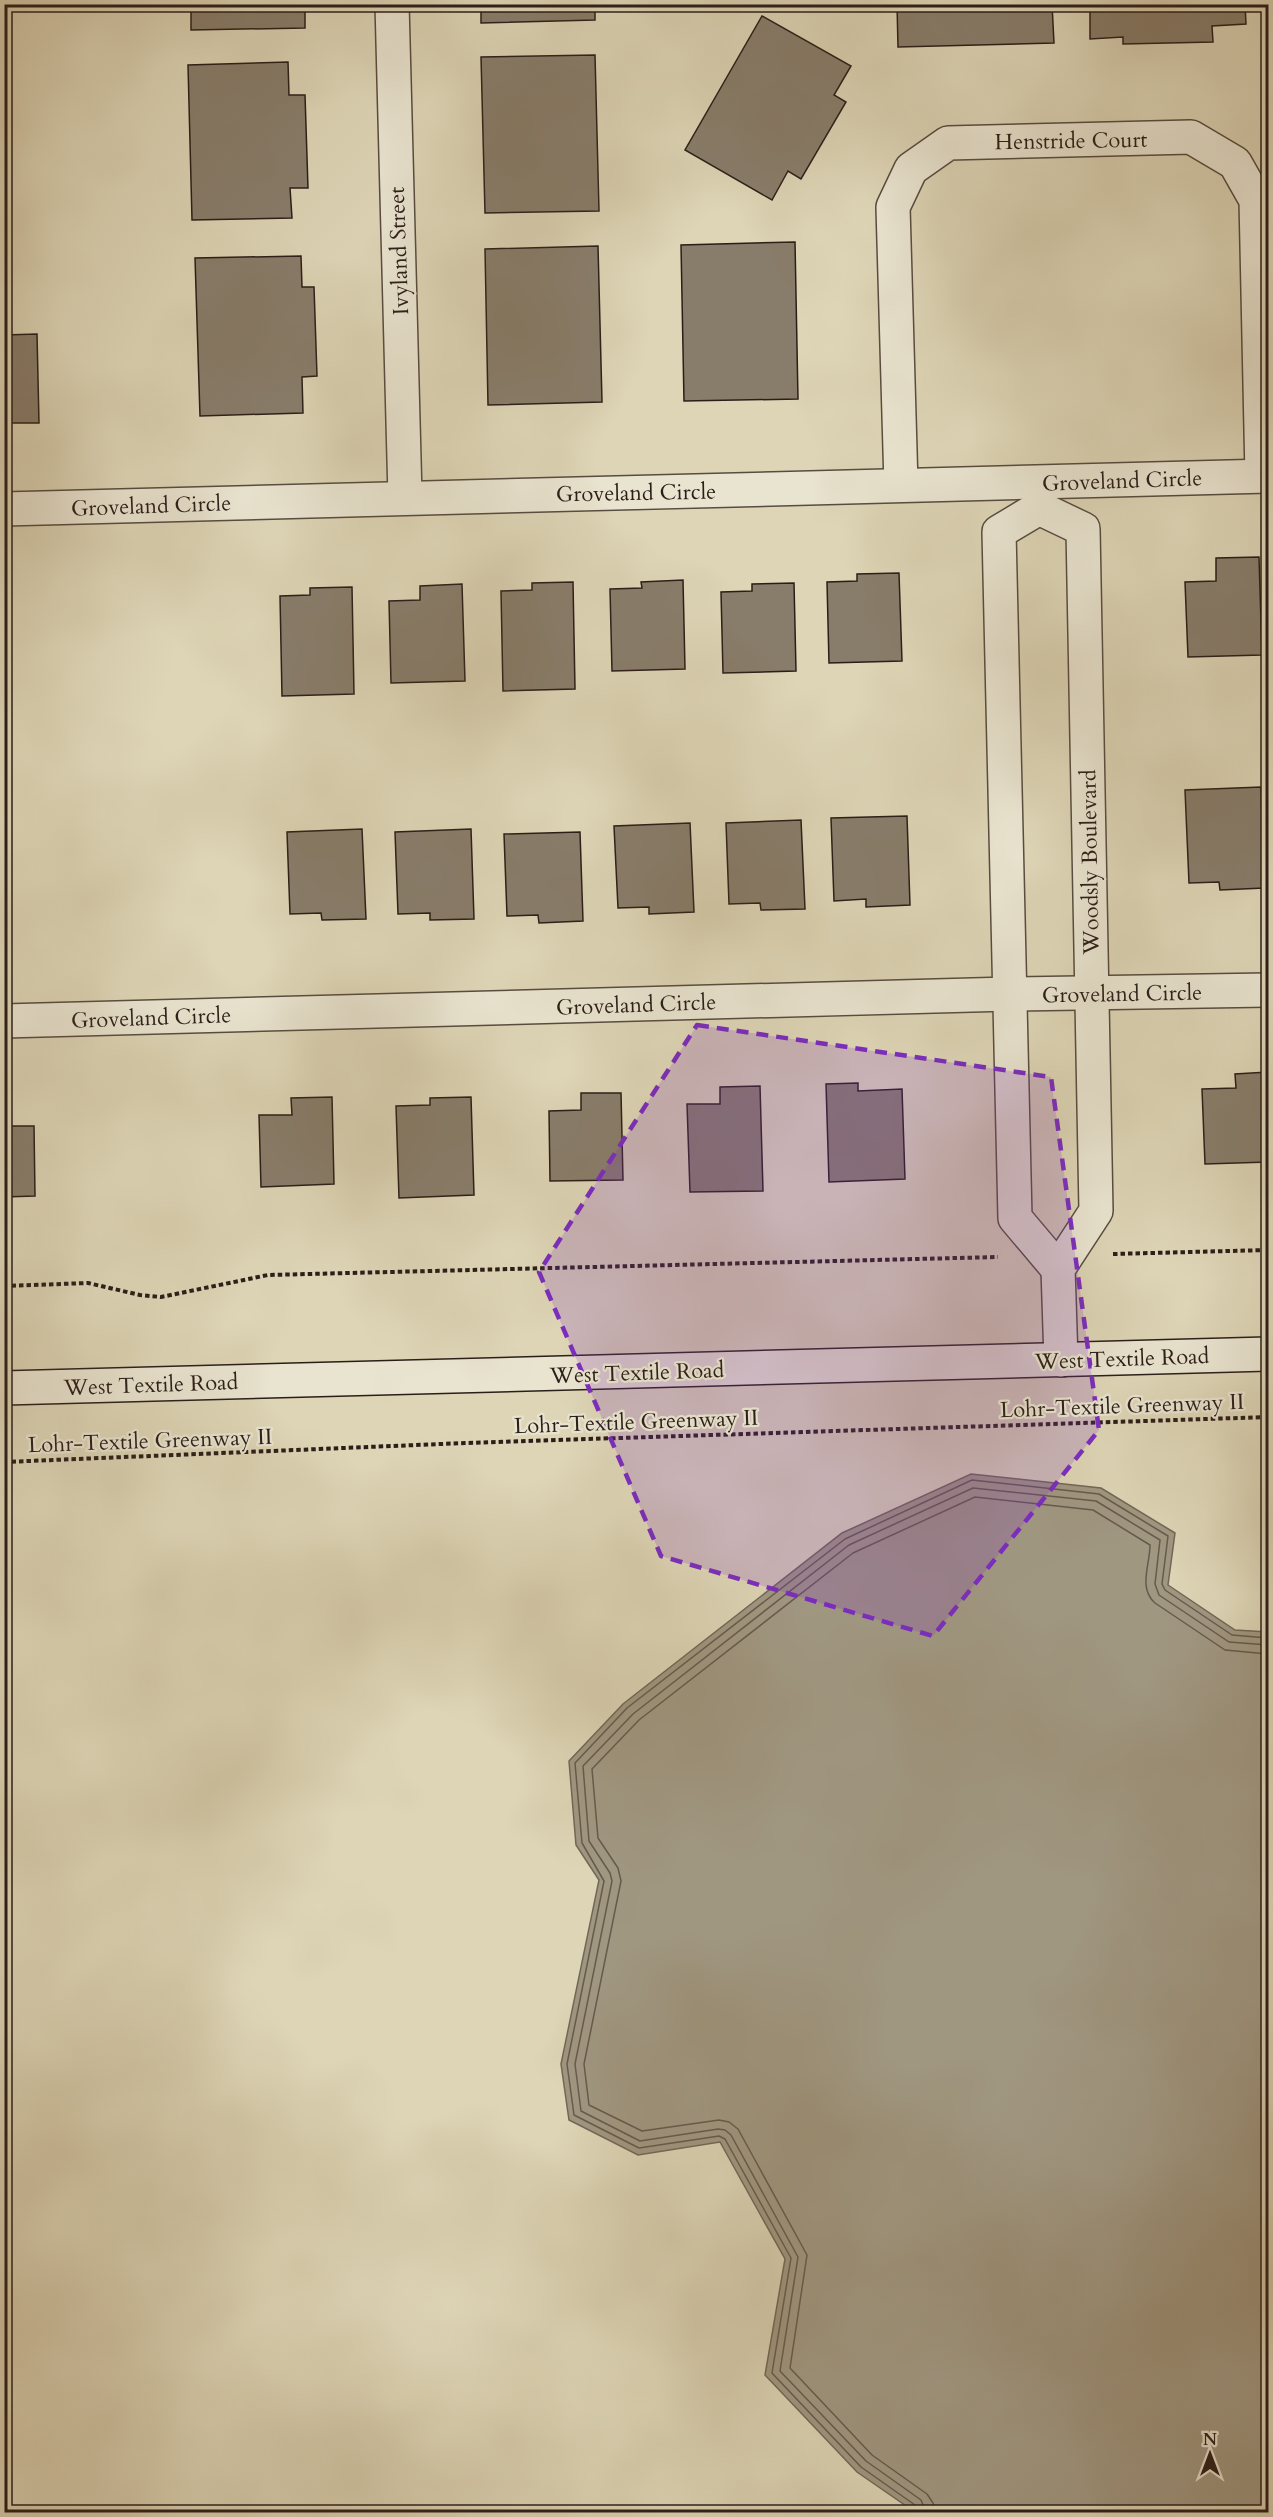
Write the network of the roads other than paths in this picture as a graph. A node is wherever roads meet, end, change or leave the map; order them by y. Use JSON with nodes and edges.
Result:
{"nodes":[{"id":1,"x":392,"y":4,"type":"edge"},
{"id":2,"x":1265,"y":476,"type":"edge"},
{"id":3,"x":901,"y":485,"type":"junction"},
{"id":4,"x":1038,"y":495,"type":"junction"},
{"id":5,"x":405,"y":497,"type":"junction"},
{"id":6,"x":4,"y":509,"type":"edge"},
{"id":7,"x":1269,"y":990,"type":"edge"},
{"id":8,"x":1009,"y":994,"type":"junction"},
{"id":9,"x":1092,"y":994,"type":"junction"},
{"id":10,"x":4,"y":1021,"type":"edge"},
{"id":11,"x":1057,"y":1260,"type":"junction"},
{"id":12,"x":1269,"y":1354,"type":"edge"},
{"id":13,"x":1061,"y":1360,"type":"junction"},
{"id":14,"x":4,"y":1388,"type":"edge"}],
"edges":[{"from":1,"to":5,"type":"street","name":"Ivyland Street"},
{"from":2,"to":3,"type":"street","name":"Henstride Court"},
{"from":2,"to":4,"type":"street","name":"Groveland Circle"},
{"from":3,"to":4,"type":"street","name":"Groveland Circle"},
{"from":3,"to":5,"type":"street","name":"Groveland Circle"},
{"from":4,"to":8,"type":"street"},
{"from":4,"to":9,"type":"street","name":"Woodsly Boulevard"},
{"from":5,"to":6,"type":"street","name":"Groveland Circle"},
{"from":7,"to":9,"type":"street","name":"Groveland Circle"},
{"from":8,"to":9,"type":"street","name":"Groveland Circle"},
{"from":8,"to":10,"type":"street","name":"Groveland Circle"},
{"from":8,"to":11,"type":"street"},
{"from":9,"to":11,"type":"street","name":"Woodsly Boulevard"},
{"from":11,"to":13,"type":"street"},
{"from":12,"to":13,"type":"street","name":"West Textile Road"},
{"from":13,"to":14,"type":"street","name":"West Textile Road"}]}
